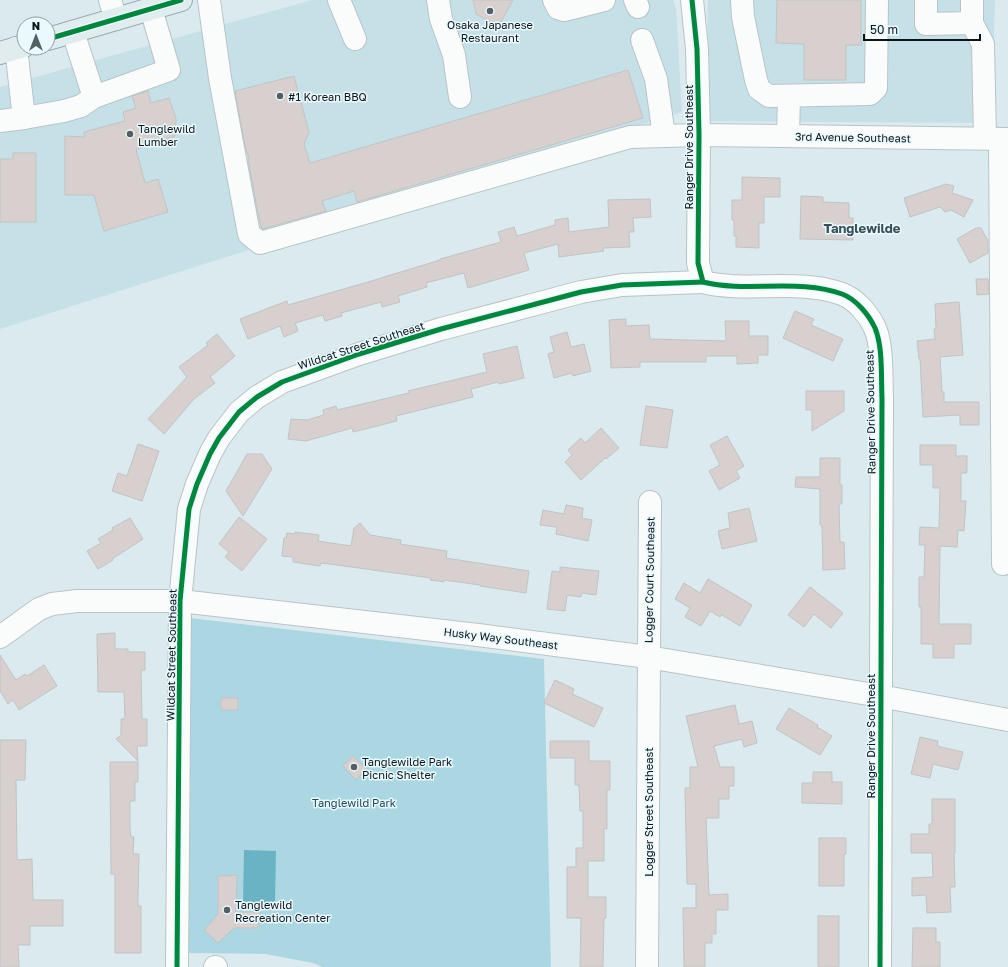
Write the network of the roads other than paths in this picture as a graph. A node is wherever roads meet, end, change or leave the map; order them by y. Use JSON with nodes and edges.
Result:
{"nodes":[{"id":1,"x":181,"y":0,"type":"edge"},
{"id":2,"x":209,"y":0,"type":"edge"},
{"id":3,"x":339,"y":0,"type":"edge"},
{"id":4,"x":438,"y":0,"type":"edge"},
{"id":5,"x":604,"y":0,"type":"edge"},
{"id":6,"x":692,"y":0,"type":"edge"},
{"id":7,"x":742,"y":0,"type":"edge"},
{"id":8,"x":877,"y":0,"type":"edge"},
{"id":9,"x":926,"y":0,"type":"edge"},
{"id":10,"x":972,"y":0,"type":"edge"},
{"id":11,"x":151,"y":9,"type":"junction"},
{"id":12,"x":113,"y":10,"type":"edge"},
{"id":13,"x":562,"y":12,"type":"edge"},
{"id":14,"x":972,"y":23,"type":"junction"},
{"id":15,"x":73,"y":32,"type":"junction"},
{"id":16,"x":56,"y":37,"type":"edge"},
{"id":17,"x":355,"y":39,"type":"dead end"},
{"id":18,"x":642,"y":40,"type":"dead end"},
{"id":19,"x":13,"y":49,"type":"edge"},
{"id":20,"x":789,"y":96,"type":"junction"},
{"id":21,"x":94,"y":97,"type":"junction"},
{"id":22,"x":460,"y":97,"type":"dead end"},
{"id":23,"x":24,"y":118,"type":"junction"},
{"id":24,"x":0,"y":121,"type":"edge"},
{"id":25,"x":699,"y":135,"type":"junction"},
{"id":26,"x":664,"y":136,"type":"junction"},
{"id":27,"x":788,"y":136,"type":"junction"},
{"id":28,"x":998,"y":138,"type":"edge"},
{"id":29,"x":703,"y":282,"type":"junction"},
{"id":30,"x":650,"y":502,"type":"dead end"},
{"id":31,"x":1003,"y":564,"type":"dead end"},
{"id":32,"x":180,"y":601,"type":"junction"},
{"id":33,"x":0,"y":637,"type":"edge"},
{"id":34,"x":648,"y":657,"type":"junction"},
{"id":35,"x":880,"y":696,"type":"junction"},
{"id":36,"x":1008,"y":720,"type":"edge"},
{"id":37,"x":177,"y":967,"type":"edge"},
{"id":38,"x":648,"y":967,"type":"edge"},
{"id":39,"x":880,"y":967,"type":"edge"}],
"edges":[{"from":1,"to":11,"type":"main road"},
{"from":2,"to":26,"type":"street","name":"3rd Avenue Southeast"},
{"from":3,"to":17,"type":"street"},
{"from":4,"to":22,"type":"street"},
{"from":5,"to":13,"type":"street"},
{"from":6,"to":25,"type":"street","name":"Ranger Drive Southeast"},
{"from":7,"to":20,"type":"street"},
{"from":8,"to":20,"type":"street"},
{"from":9,"to":14,"type":"street"},
{"from":10,"to":14,"type":"street"},
{"from":11,"to":12,"type":"main road"},
{"from":11,"to":21,"type":"street"},
{"from":12,"to":15,"type":"main road"},
{"from":14,"to":28,"type":"street"},
{"from":15,"to":16,"type":"main road"},
{"from":15,"to":21,"type":"street"},
{"from":18,"to":26,"type":"street"},
{"from":19,"to":23,"type":"street"},
{"from":20,"to":27,"type":"street"},
{"from":21,"to":23,"type":"street"},
{"from":23,"to":24,"type":"street"},
{"from":25,"to":26,"type":"street","name":"3rd Avenue Southeast"},
{"from":25,"to":27,"type":"street","name":"3rd Avenue Southeast"},
{"from":25,"to":29,"type":"street","name":"Ranger Drive Southeast"},
{"from":27,"to":28,"type":"street","name":"3rd Avenue Southeast"},
{"from":28,"to":31,"type":"street"},
{"from":29,"to":32,"type":"street","name":"Wildcat Street Southeast"},
{"from":29,"to":35,"type":"street","name":"Ranger Drive Southeast"},
{"from":30,"to":34,"type":"street","name":"Logger Court Southeast"},
{"from":32,"to":33,"type":"street","name":"Husky Way Southeast"},
{"from":32,"to":34,"type":"street","name":"Husky Way Southeast"},
{"from":32,"to":37,"type":"street","name":"Wildcat Street Southeast"},
{"from":34,"to":35,"type":"street","name":"Husky Way Southeast"},
{"from":34,"to":38,"type":"street","name":"Logger Street Southeast"},
{"from":35,"to":36,"type":"street","name":"Husky Way Southeast"},
{"from":35,"to":39,"type":"street","name":"Ranger Drive Southeast"}]}
